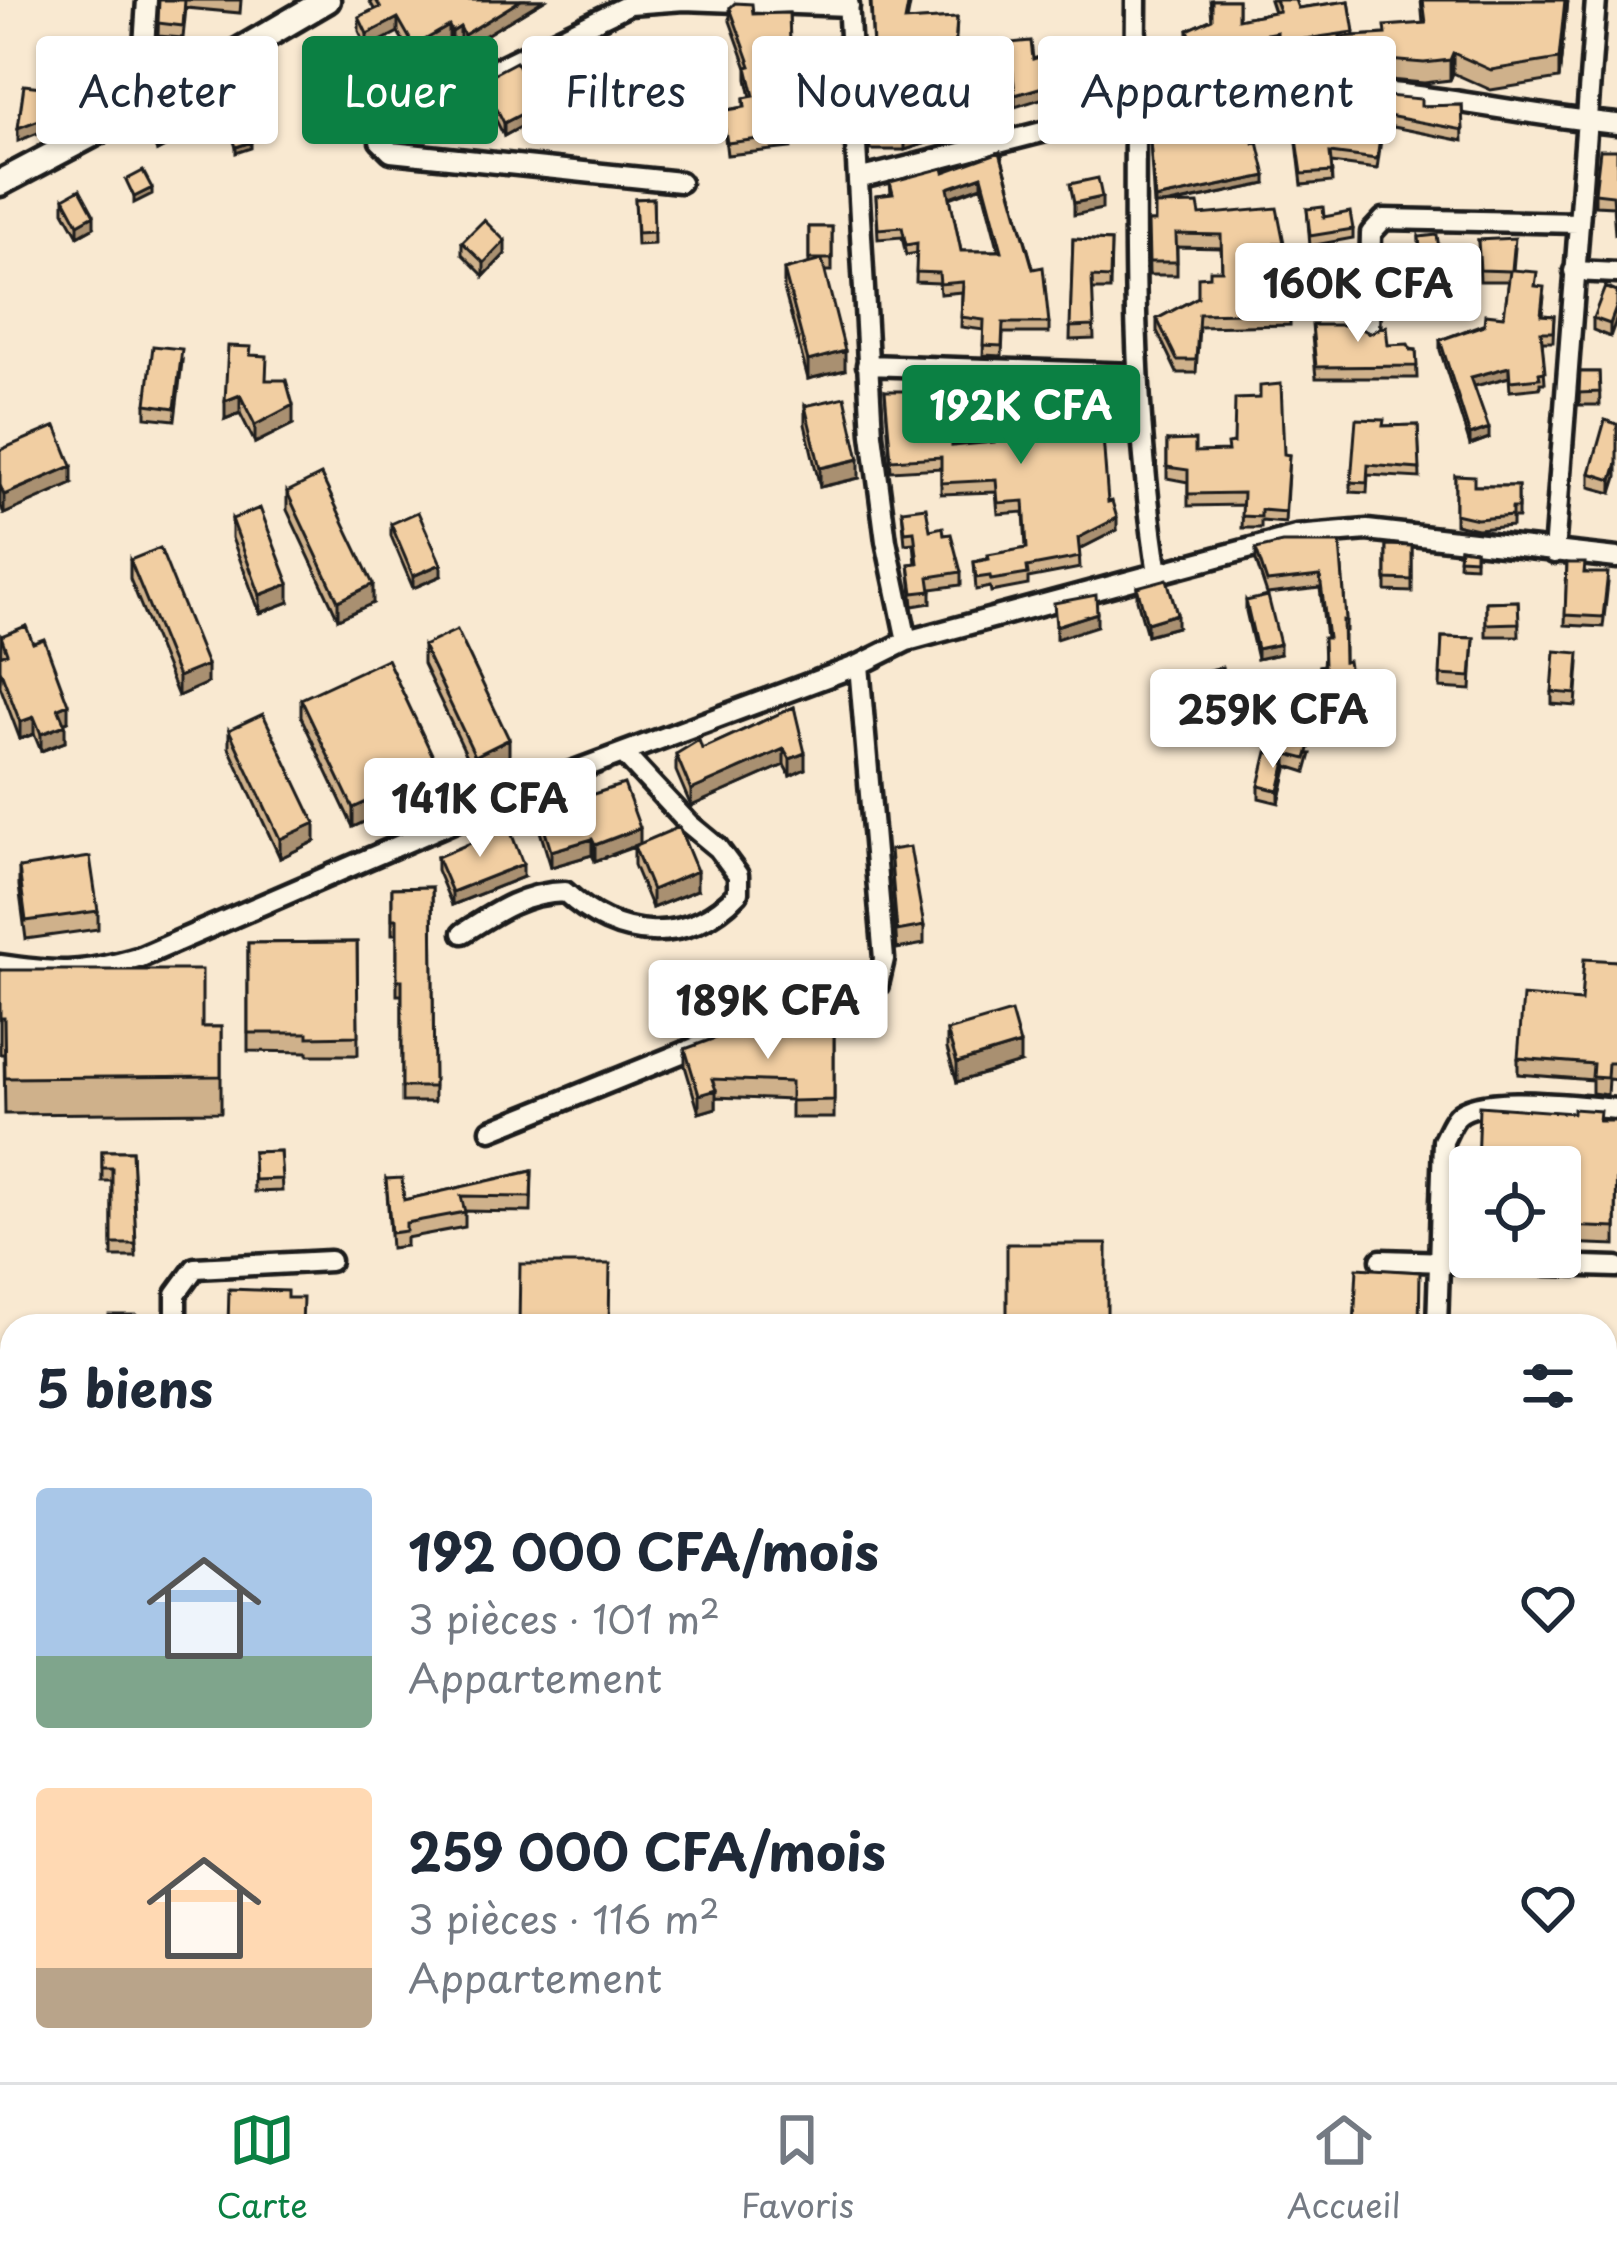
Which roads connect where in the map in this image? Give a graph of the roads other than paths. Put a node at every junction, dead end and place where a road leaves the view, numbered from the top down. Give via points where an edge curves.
1 (147, 0) edge
2 (327, 0) edge
3 (1136, 0) edge
4 (1596, 0) edge
5 (849, 3) edge
6 (292, 10) edge
7 (145, 36) edge
8 (252, 36) edge
9 (1136, 36) edge
10 (1396, 96) edge
11 (1586, 122) junction
12 (1617, 124) edge
13 (1038, 133) edge
14 (75, 144) edge
15 (1135, 144) edge
16 (861, 178) junction
17 (680, 182) dead end
18 (0, 184) edge
19 (1578, 223) junction
20 (1574, 271) junction
21 (1617, 273) edge
22 (1370, 331) edge
23 (867, 365) junction
24 (1135, 374) junction
25 (1554, 554) junction
26 (1617, 557) edge
27 (1158, 573) junction
28 (907, 641) junction
29 (859, 664) junction
30 (623, 753) junction
31 (463, 933) dead end
32 (0, 965) edge
33 (1617, 1109) edge
34 (491, 1130) dead end
35 (1381, 1260) dead end
36 (330, 1261) dead end
37 (1439, 1263) junction
38 (1617, 1267) edge
39 (176, 1314) edge
40 (1437, 1314) edge

1 - 7 street
2 - 6 street
3 - 9 street
4 - 11 street
5 - 16 street
5 - 17 street via 630,4 391,120 380,141 391,152
6 - 8 street
10 - 11 street
11 - 12 street
11 - 19 street
13 - 16 street
14 - 18 street
15 - 24 street
16 - 23 street
19 - 20 street
19 - 22 street via 1384,219 1370,233
20 - 21 street
20 - 25 street
23 - 24 street
23 - 28 street via 886,542
24 - 27 street
25 - 26 street
25 - 27 street via 1367,530 1296,536
27 - 28 street
28 - 29 street
29 - 30 street
29 - 34 street via 884,959 878,985
30 - 31 street via 718,848 738,875 739,892 722,910 675,930 626,930 565,892 539,893
30 - 32 street via 141,957 56,974
33 - 37 street via 1496,1103 1457,1115 1443,1141
35 - 37 street
36 - 39 street via 196,1268 176,1294
37 - 38 street
37 - 40 street

